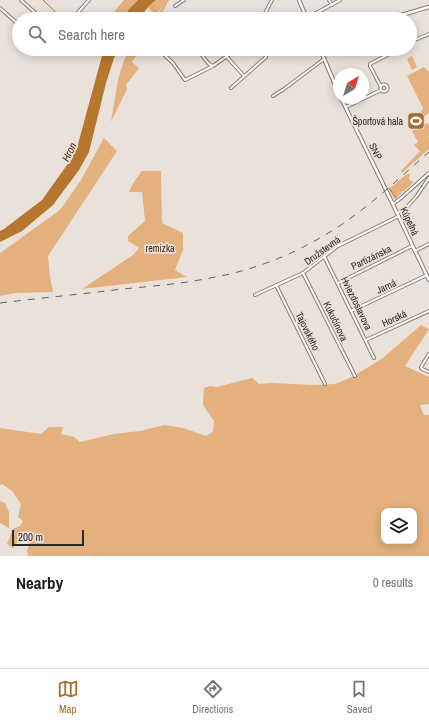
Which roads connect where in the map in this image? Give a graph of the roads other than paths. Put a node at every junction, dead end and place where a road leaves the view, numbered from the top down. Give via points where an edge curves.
1 (21, 0) edge
2 (89, 0) edge
3 (184, 0) edge
4 (272, 0) edge
5 (299, 0) edge
6 (329, 0) edge
7 (340, 0) edge
8 (332, 5) junction
9 (175, 6) dead end
10 (429, 7) edge
11 (0, 8) edge
12 (34, 12) edge
13 (78, 12) edge
14 (266, 12) edge
15 (304, 12) edge
16 (320, 12) edge
17 (412, 12) edge
18 (12, 19) edge
19 (429, 34) edge
20 (417, 39) edge
21 (166, 56) edge
22 (202, 56) edge
23 (226, 56) joint
24 (266, 56) edge
25 (323, 56) edge
26 (386, 56) edge
27 (324, 59) junction
28 (213, 66) junction
29 (244, 76) junction
30 (333, 80) edge
31 (231, 88) dead end
32 (381, 88) junction
33 (273, 96) dead end
34 (344, 104) edge
35 (346, 108) junction
36 (429, 173) edge
37 (429, 178) edge
38 (386, 190) joint
39 (393, 204) junction
40 (398, 215) junction
41 (429, 244) edge
42 (412, 246) junction
43 (415, 251) junction
44 (324, 256) junction
45 (303, 273) junction
46 (427, 276) junction
47 (429, 280) edge
48 (338, 283) junction
49 (276, 285) junction
50 (254, 295) dead end
51 (429, 310) edge
52 (351, 311) junction
53 (366, 340) junction
54 (429, 354) edge
55 (374, 358) dead end
56 (429, 372) edge
57 (355, 376) dead end
58 (325, 384) dead end

1 - 12 street
2 - 13 street
3 - 9 street
4 - 14 street
5 - 15 street
6 - 8 street
7 - 8 street
8 - 16 street
10 - 17 street
11 - 18 street
19 - 20 street
21 - 28 street via 185,80
22 - 28 street
23 - 28 street
23 - 29 street
24 - 29 street
25 - 27 street
26 - 32 street via 370,64
27 - 30 street
27 - 33 street
29 - 31 street
32 - 32 street via 383,91 388,90 386,85
32 - 35 street
34 - 35 street, SNP
35 - 38 street, SNP
36 - 39 street
37 - 40 street, Družstevná via 416,197
38 - 39 street, Kúpeľná
39 - 40 street, Kúpeľná
40 - 42 street, Kúpeľná
40 - 44 street, Družstevná via 343,243
41 - 43 street
42 - 43 street, Kúpeľná
42 - 48 street, Partizánska
43 - 46 street, Kúpeľná
44 - 45 street, Družstevná
44 - 48 street, Hviezdoslavova
45 - 49 street, Družstevná
45 - 57 street, Kukučínova
46 - 47 street, Kúpeľná
46 - 52 street, Jarná
48 - 52 street, Hviezdoslavova
49 - 50 street, Družstevná
49 - 58 street, Tajovského
51 - 53 street, Horská
52 - 53 street, Hviezdoslavova
53 - 55 street, Hviezdoslavova
54 - 56 street via 422,367

